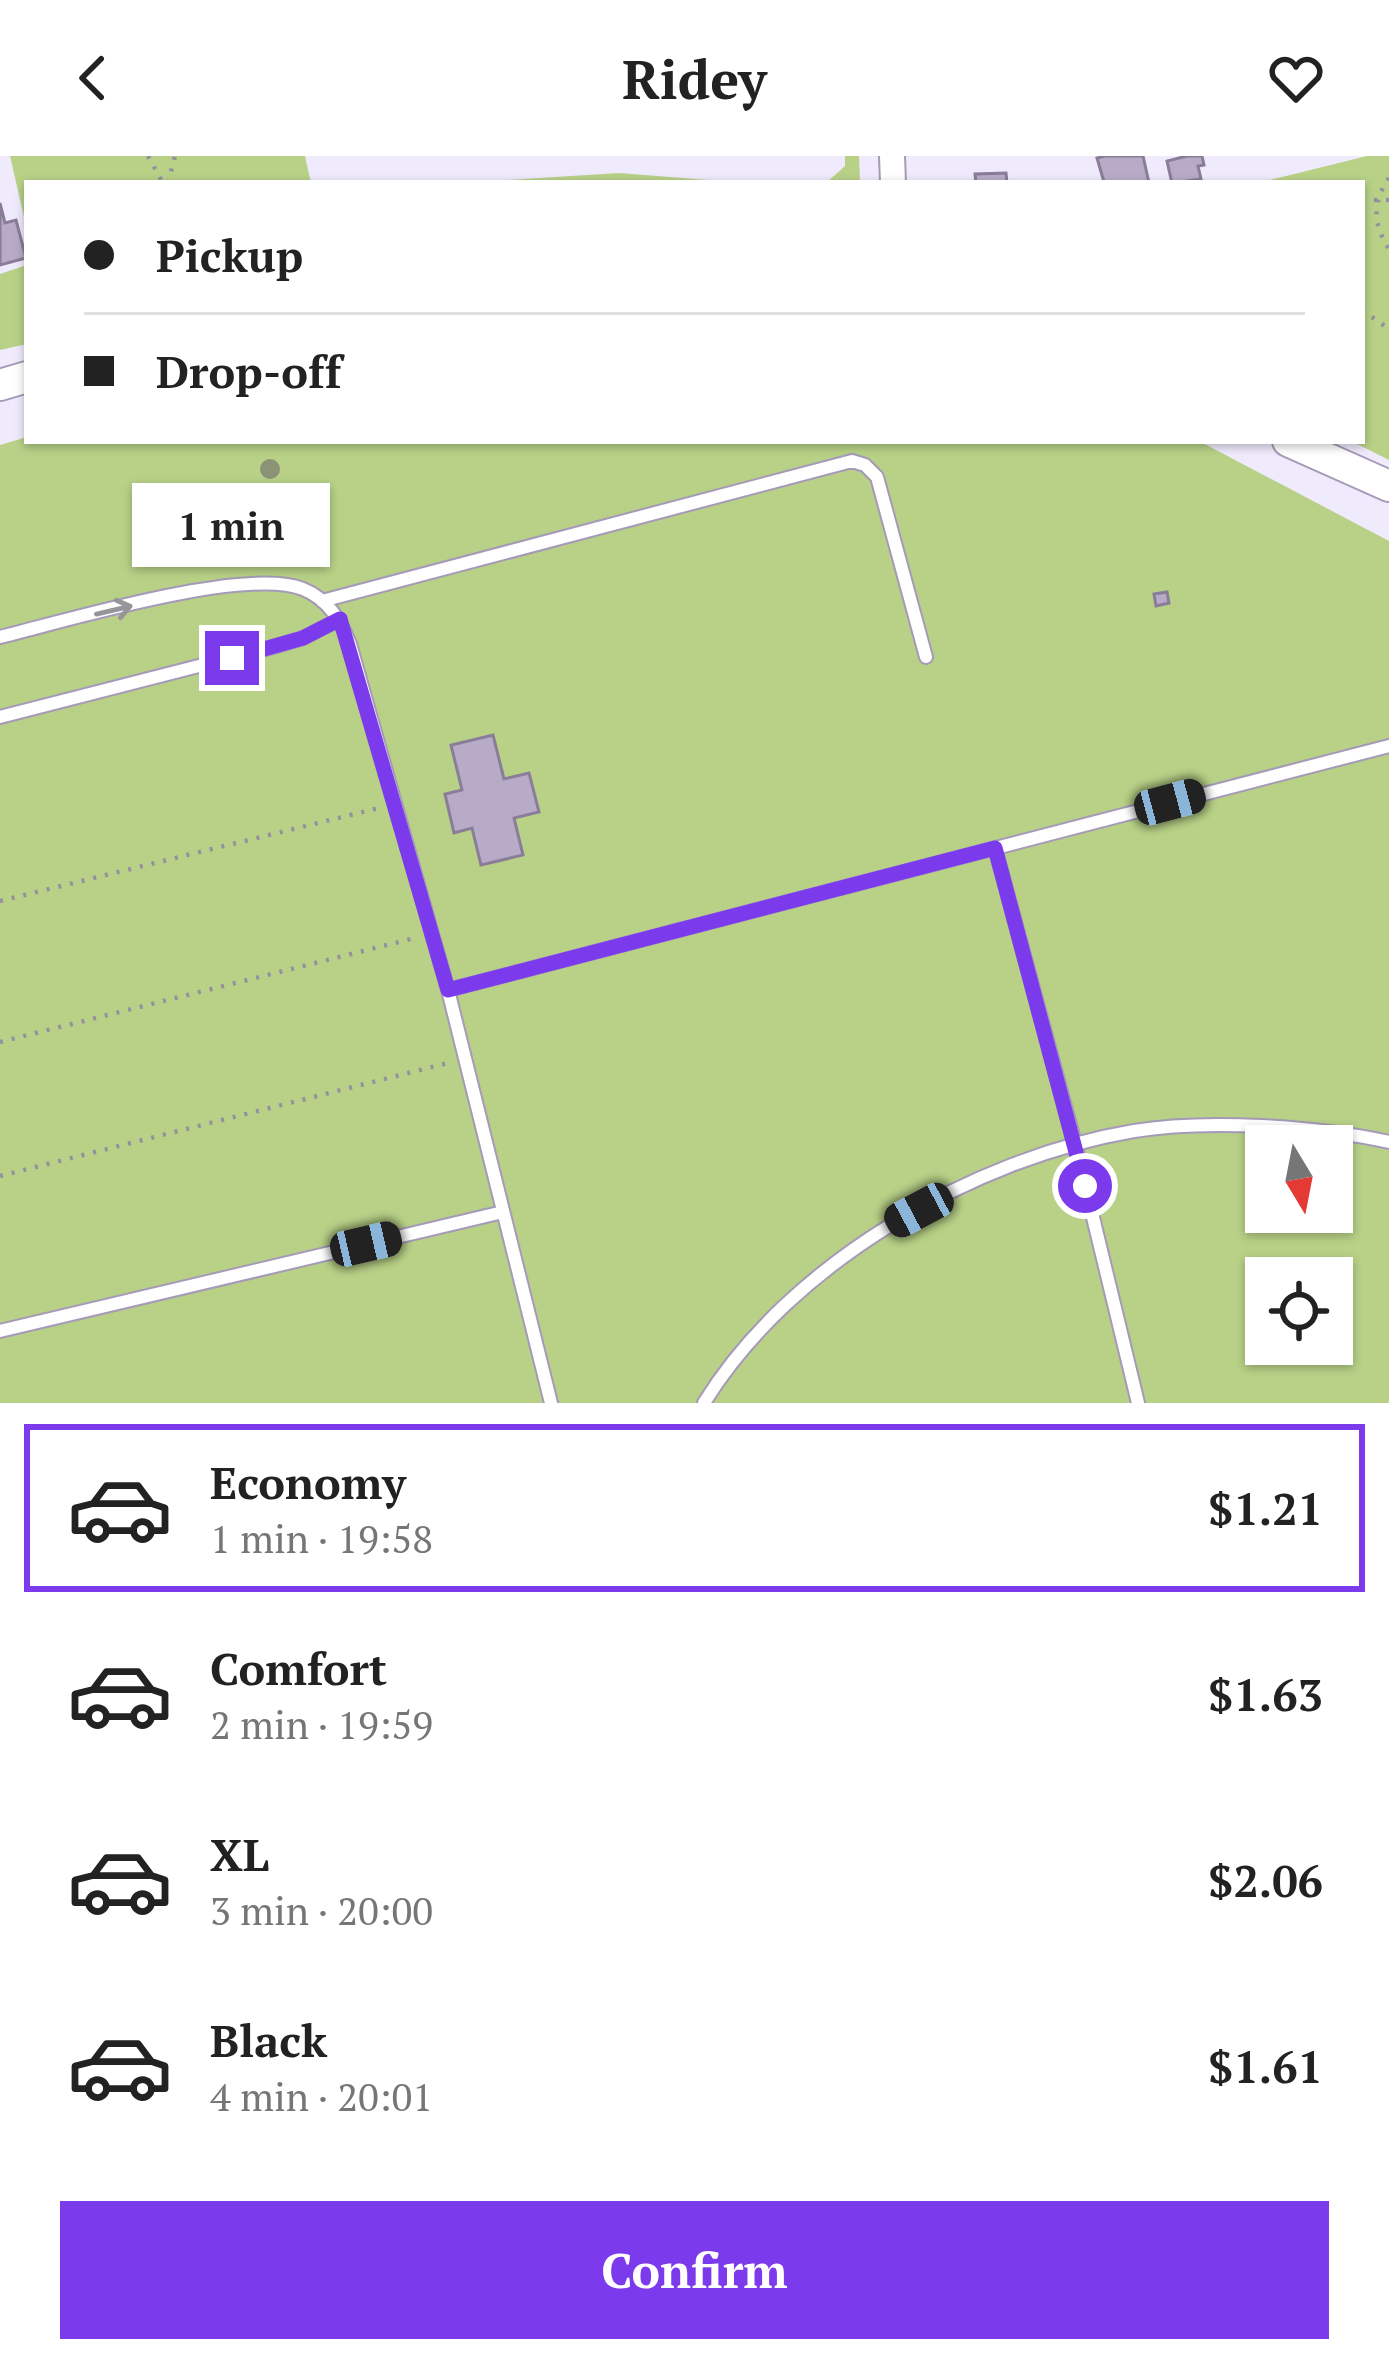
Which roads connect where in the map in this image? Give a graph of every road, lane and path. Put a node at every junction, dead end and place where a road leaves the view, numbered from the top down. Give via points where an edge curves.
1 (1389, 178) edge
2 (1378, 199) junction
3 (1389, 200) edge
4 (1365, 201) edge
5 (1389, 249) edge
6 (1295, 444) edge
7 (1389, 486) edge
8 (322, 601) junction
9 (340, 619) junction
10 (0, 637) edge
11 (926, 657) dead end
12 (0, 717) edge
13 (1389, 746) edge
14 (397, 803) junction
15 (995, 848) junction
16 (0, 901) edge
17 (432, 934) junction
18 (448, 990) junction
19 (0, 1042) edge
20 (465, 1059) junction
21 (1389, 1142) edge
22 (1075, 1143) junction
23 (0, 1176) edge
24 (503, 1212) junction
25 (0, 1331) edge
26 (551, 1403) edge
27 (704, 1403) edge
28 (1138, 1403) edge

1 - 2 path
2 - 3 path
2 - 4 path
2 - 5 path via 1376,222
6 - 7 street
8 - 9 lane
10 -> 8 lane via 262,581
8 - 11 lane via 852,461 877,477
9 - 12 lane via 273,647
9 - 14 lane
13 - 15 lane
14 - 16 path
14 - 17 lane
15 - 18 lane
15 - 22 lane
17 - 18 lane
17 - 19 path
18 - 20 lane
20 - 23 path
20 - 24 lane
21 - 22 lane via 1200,1126
22 - 27 lane via 1006,1166 885,1228 770,1318
22 - 28 lane
24 - 25 lane
24 - 26 lane

